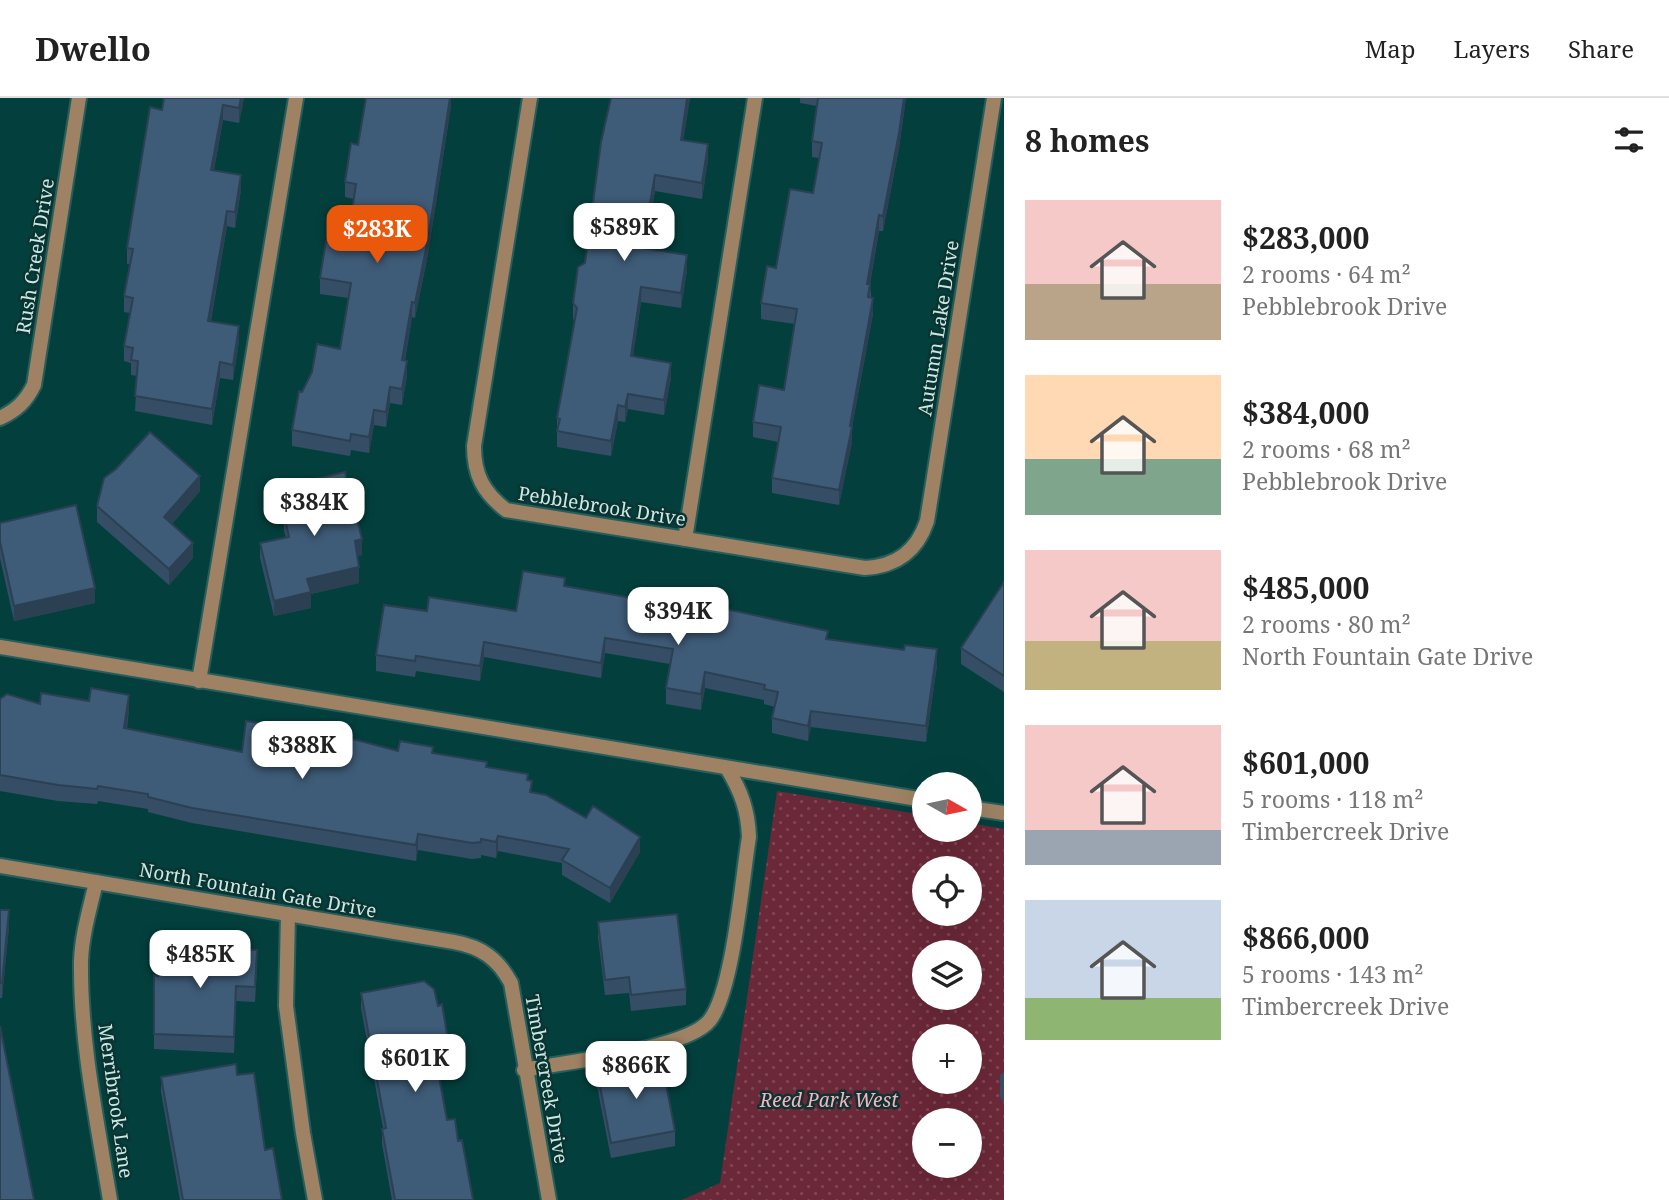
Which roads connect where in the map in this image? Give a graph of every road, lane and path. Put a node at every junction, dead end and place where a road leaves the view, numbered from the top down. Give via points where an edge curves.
1 (79, 98) edge
2 (296, 98) edge
3 (530, 98) edge
4 (755, 98) edge
5 (994, 98) edge
6 (6, 415) edge
7 (685, 539) junction
8 (905, 556) joint
9 (0, 647) edge
10 (199, 681) junction
11 (727, 768) junction
12 (912, 798) edge
13 (982, 810) edge
14 (1004, 813) edge
15 (0, 866) edge
16 (96, 882) junction
17 (288, 914) junction
18 (502, 967) joint
19 (524, 1070) junction
20 (110, 1200) edge
21 (315, 1200) edge
22 (549, 1200) edge

1 - 6 street, Rush Creek Drive via 34,385 26,400
2 - 10 street
3 - 7 street, Pebblebrook Drive via 474,465 486,491 506,510
4 - 7 street
5 - 8 street, Autumn Lake Drive via 927,521 923,534
7 - 8 street, Pebblebrook Drive via 865,568 893,564
9 - 10 street
10 - 11 street
11 - 12 street
11 - 19 street via 740,789 749,837 723,998 708,1023 670,1043
13 - 14 street
15 - 16 street, North Fountain Gate Drive
16 - 17 street, North Fountain Gate Drive
16 - 20 street, Merribrook Lane via 81,960 87,1065
17 - 18 street, North Fountain Gate Drive via 473,945
17 - 21 street via 286,1006
18 - 19 street, Timbercreek Drive via 511,984
19 - 22 street, Timbercreek Drive

